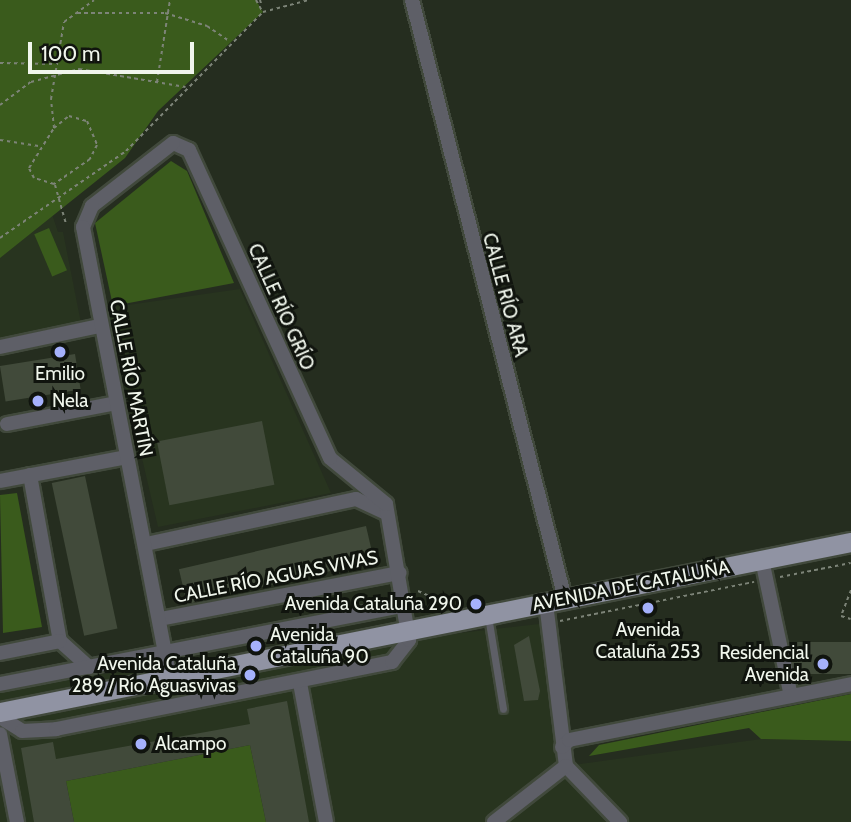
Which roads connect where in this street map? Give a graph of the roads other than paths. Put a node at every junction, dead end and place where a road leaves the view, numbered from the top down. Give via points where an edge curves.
1 (412, 0) edge
2 (189, 150) joint
3 (100, 326) junction
4 (0, 347) edge
5 (116, 403) junction
6 (7, 424) dead end
7 (127, 457) junction
8 (30, 475) junction
9 (351, 477) junction
10 (0, 481) edge
11 (349, 502) junction
12 (389, 517) junction
13 (851, 542) edge
14 (146, 544) junction
15 (762, 560) junction
16 (400, 573) junction
17 (556, 601) junction
18 (407, 605) junction
19 (488, 615) junction
20 (160, 619) junction
21 (412, 630) junction
22 (60, 641) junction
23 (165, 651) junction
24 (0, 653) edge
25 (89, 667) junction
26 (170, 678) junction
27 (300, 683) junction
28 (0, 684) edge
29 (851, 684) edge
30 (791, 695) junction
31 (503, 709) dead end
32 (0, 714) edge
33 (0, 734) edge
34 (564, 742) junction
35 (566, 766) junction
36 (17, 822) edge
37 (326, 822) edge
38 (494, 822) edge
39 (620, 822) edge

1 - 17 street, CALLE RÍO ARA
2 - 3 street, CALLE RÍO MARTÍN via 173,143 156,151 88,211 84,234
2 - 9 street, CALLE RÍO GRÍO via 326,450
3 - 4 street
3 - 5 street, CALLE RÍO MARTÍN
5 - 6 street
5 - 7 street, CALLE RÍO MARTÍN
7 - 8 street
7 - 14 street, CALLE RÍO MARTÍN
8 - 10 street
8 - 22 street
9 - 11 street
9 - 12 street, CALLE RÍO GRÍO via 384,500
11 - 12 street via 374,502
11 - 14 street
12 - 16 street, CALLE RÍO GRÍO
13 - 15 main road, AVENIDA DE CATALUÑA
14 - 20 street, CALLE RÍO MARTÍN
15 - 17 main road, AVENIDA DE CATALUÑA
15 - 30 street
16 - 18 street, CALLE RÍO GRÍO
16 - 20 street, CALLE RÍO AGUAS VIVAS
17 - 19 main road, AVENIDA DE CATALUÑA
17 - 34 street, CALLE RÍO ARA via 548,623
18 - 21 street, CALLE RÍO GRÍO
18 - 23 street
19 - 21 main road, AVENIDA DE CATALUÑA
19 - 31 lane
20 - 23 street, CALLE RÍO MARTÍN
21 - 26 main road, AVENIDA DE CATALUÑA
21 - 27 street, AVENIDA DE CATALUÑA via 405,650 392,662
22 - 24 street
22 - 25 street
23 - 25 street
23 - 26 street, CALLE RÍO MARTÍN
25 - 28 street
26 - 32 main road, AVENIDA DE CATALUÑA
27 - 32 street, AVENIDA DE CATALUÑA via 56,729 22,731
27 - 37 street
29 - 30 street
30 - 34 street
33 - 36 street
34 - 35 street, CALLE RÍO ARA
35 - 38 street
35 - 39 street

